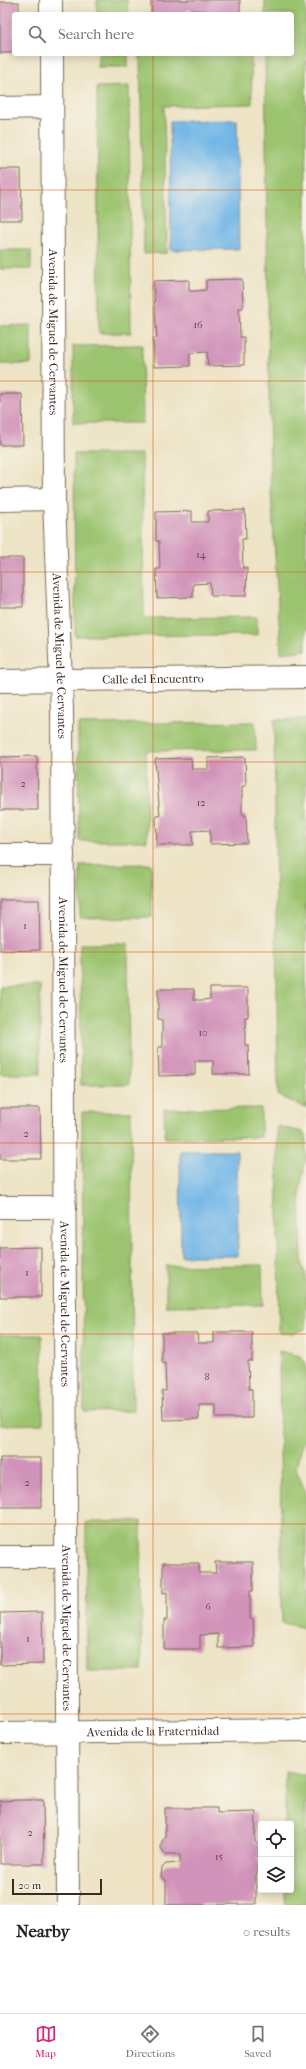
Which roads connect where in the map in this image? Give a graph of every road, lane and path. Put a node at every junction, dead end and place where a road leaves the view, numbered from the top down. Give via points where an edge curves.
1 (51, 0) edge
2 (51, 12) edge
3 (52, 56) edge
4 (52, 107) junction
5 (0, 108) edge
6 (54, 499) junction
7 (0, 500) edge
8 (306, 677) edge
9 (62, 680) junction
10 (0, 681) edge
11 (0, 855) edge
12 (63, 855) junction
13 (0, 1207) edge
14 (65, 1207) junction
15 (0, 1557) edge
16 (66, 1557) junction
17 (306, 1730) edge
18 (68, 1732) junction
19 (0, 1733) edge
20 (68, 1905) edge

1 - 2 street
3 - 4 street, Avenida de Miguel de Cervantes
4 - 5 street
4 - 6 street, Avenida de Miguel de Cervantes
6 - 7 street
6 - 9 street, Avenida de Miguel de Cervantes
8 - 9 street, Calle del Encuentro
9 - 10 street, Calle del Encuentro
9 - 12 street, Avenida de Miguel de Cervantes
11 - 12 street
12 - 14 street, Avenida de Miguel de Cervantes
13 - 14 street
14 - 16 street, Avenida de Miguel de Cervantes
15 - 16 street
16 - 18 street, Avenida de Miguel de Cervantes
17 - 18 street, Avenida de la Fraternidad
18 - 19 street, Avenida de la Fraternidad
18 - 20 street, Avenida de Miguel de Cervantes

